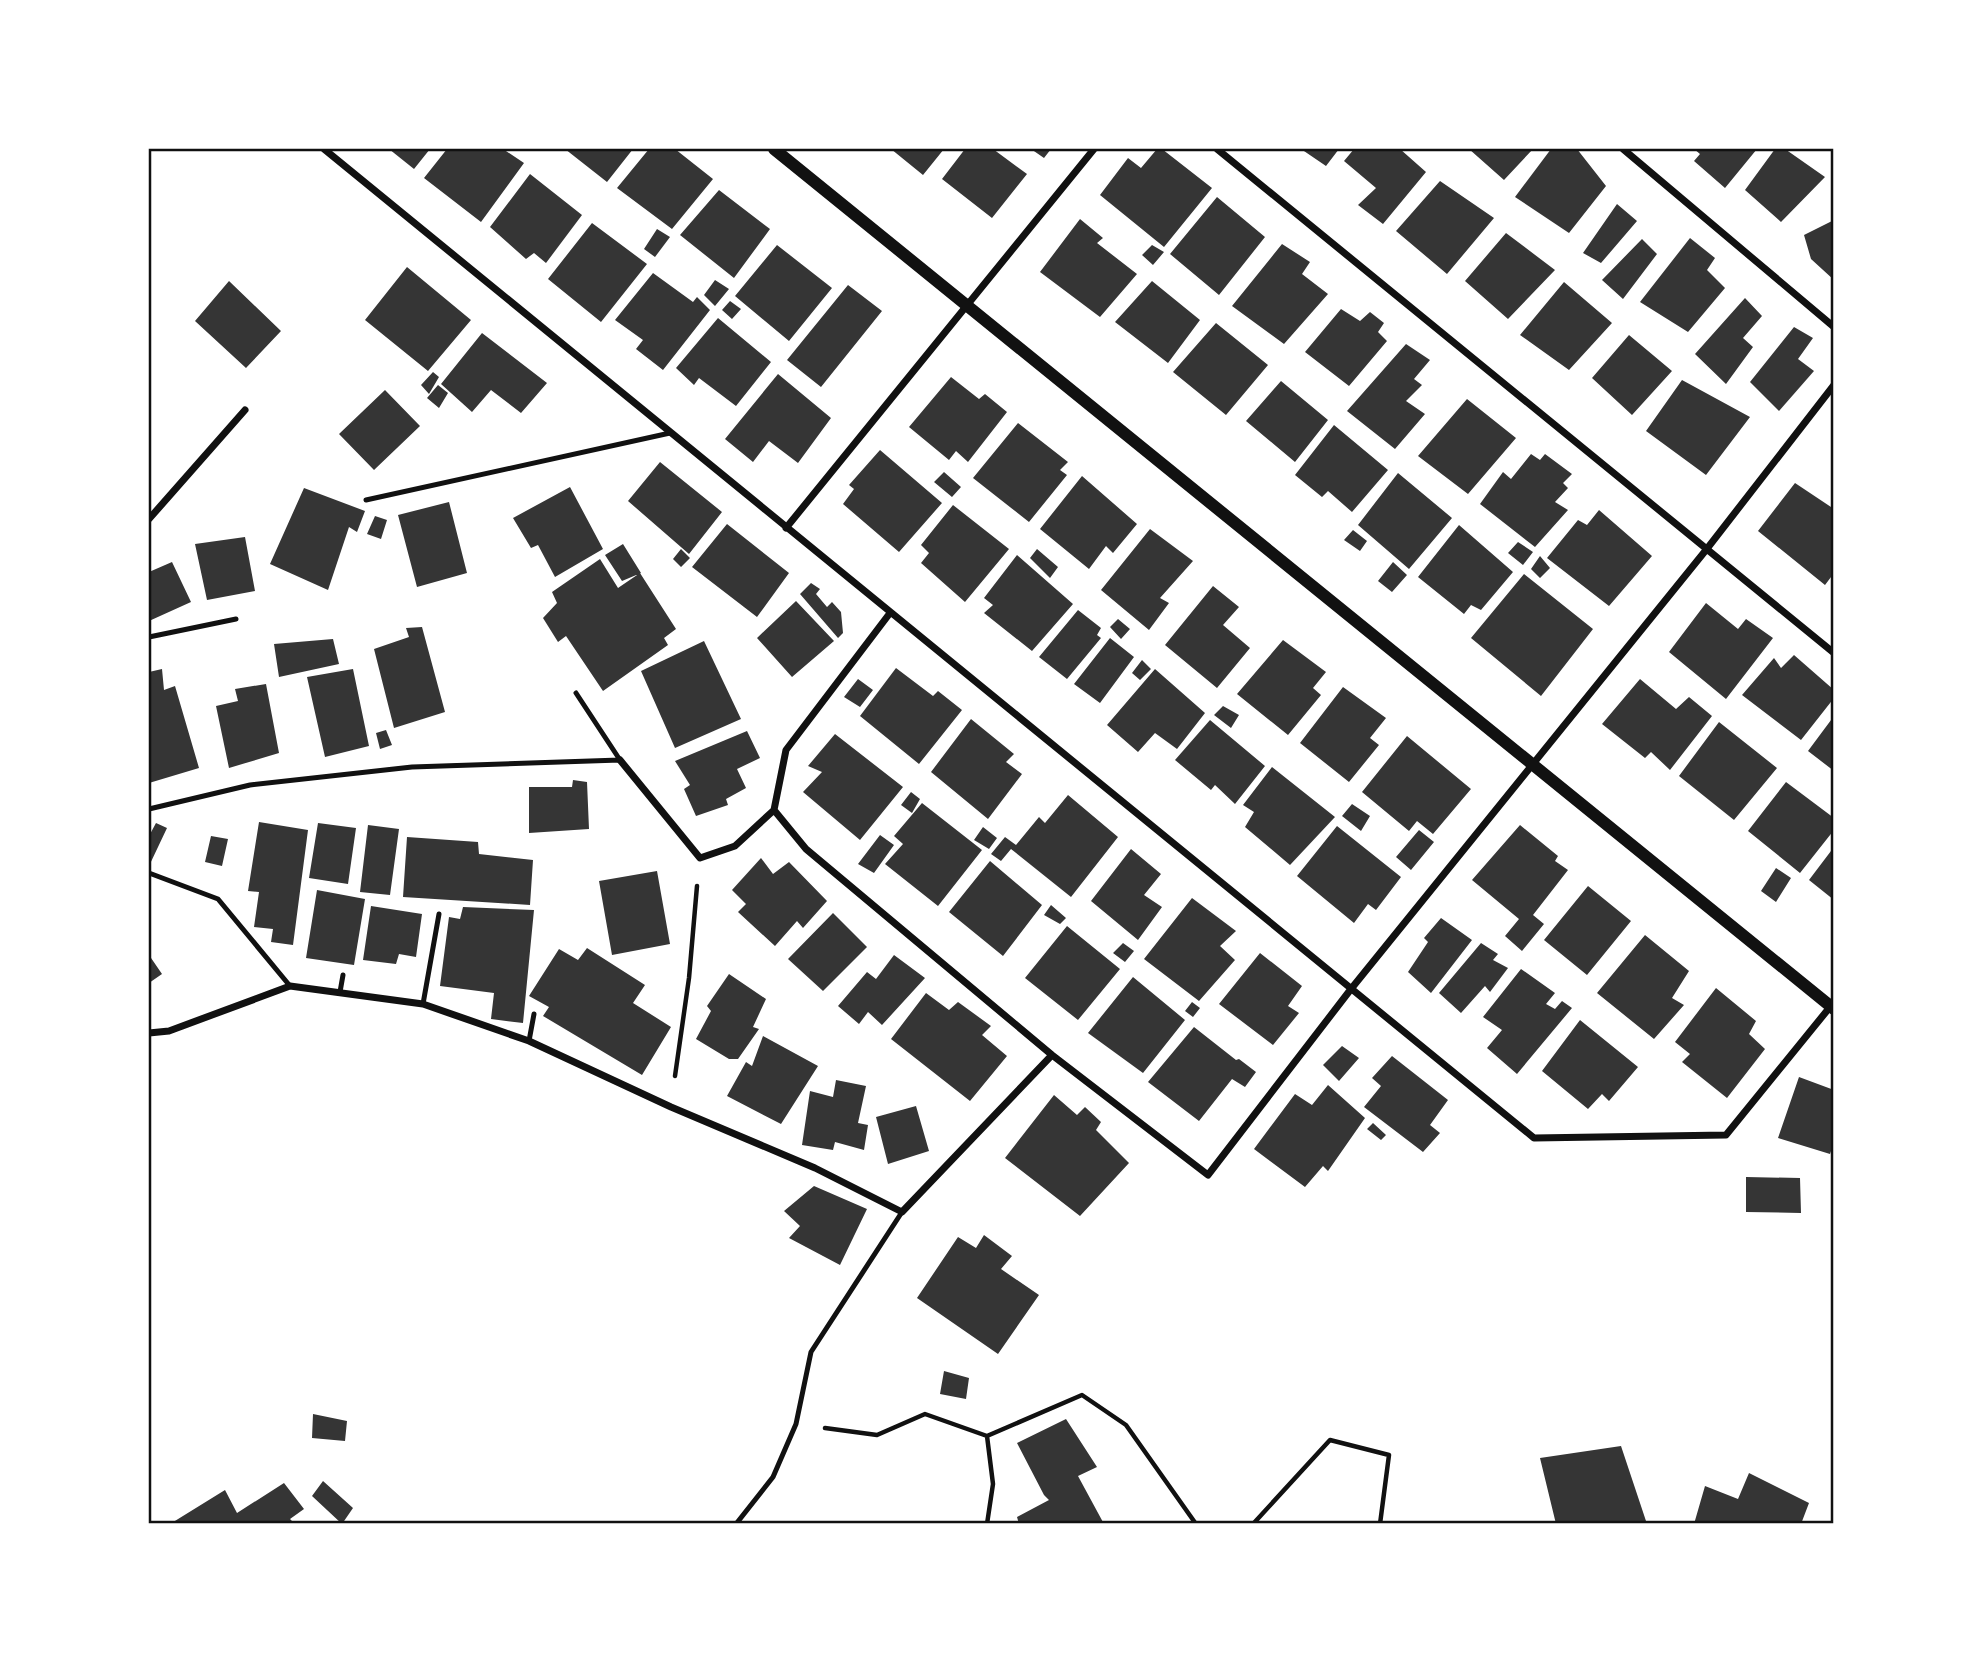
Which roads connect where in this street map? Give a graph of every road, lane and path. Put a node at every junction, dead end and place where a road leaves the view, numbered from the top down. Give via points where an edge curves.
1 (324, 149) edge
2 (774, 149) edge
3 (1094, 149) edge
4 (1217, 149) edge
5 (1623, 149) edge
6 (966, 305) junction
7 (1834, 327) edge
8 (1834, 384) edge
9 (245, 410) dead end
10 (670, 433) junction
11 (366, 500) dead end
12 (149, 519) edge
13 (786, 528) junction
14 (1706, 550) junction
15 (890, 613) junction
16 (236, 619) dead end
17 (149, 637) edge
18 (1834, 653) edge
19 (576, 693) dead end
20 (620, 760) junction
21 (1532, 764) junction
22 (149, 809) edge
23 (774, 810) junction
24 (700, 858) junction
25 (149, 873) edge
26 (439, 914) dead end
27 (343, 975) dead end
28 (290, 986) junction
29 (1351, 989) junction
30 (340, 992) junction
31 (423, 1004) junction
32 (1832, 1008) edge
33 (534, 1014) dead end
34 (149, 1033) edge
35 (528, 1041) junction
36 (1052, 1055) junction
37 (671, 1107) junction
38 (902, 1212) junction
39 (796, 1424) junction
40 (987, 1436) junction
41 (737, 1524) edge
42 (986, 1524) edge
43 (1196, 1524) edge
44 (1253, 1524) edge
45 (1380, 1524) edge

1 - 10 street
2 - 6 street
3 - 6 street
4 - 14 street
5 - 7 street
6 - 13 street
6 - 21 street
8 - 14 street
9 - 12 street
10 - 11 lane
10 - 13 street
13 - 15 street
14 - 18 street
14 - 21 street
15 - 23 street via 786,750
15 - 29 street
16 - 17 lane
19 - 20 lane
20 - 22 lane via 412,767 250,785
20 - 24 street
21 - 29 street
21 - 32 street
23 - 24 street via 735,846
23 - 36 street via 806,849
24 - 37 path
25 - 28 lane via 218,899
26 - 31 lane
27 - 30 lane
28 - 30 street
28 - 34 street via 169,1031
29 - 32 street via 1534,1138 1726,1135
29 - 36 street via 1208,1175
30 - 31 street
31 - 35 street
33 - 35 lane
35 - 37 street
36 - 38 street
37 - 38 street via 815,1168
38 - 39 lane via 811,1352
39 - 40 path via 877,1435 925,1414
39 - 41 lane via 772,1477
40 - 42 path via 993,1484
40 - 43 path via 1082,1395 1126,1425
44 - 45 path via 1330,1440 1389,1455

